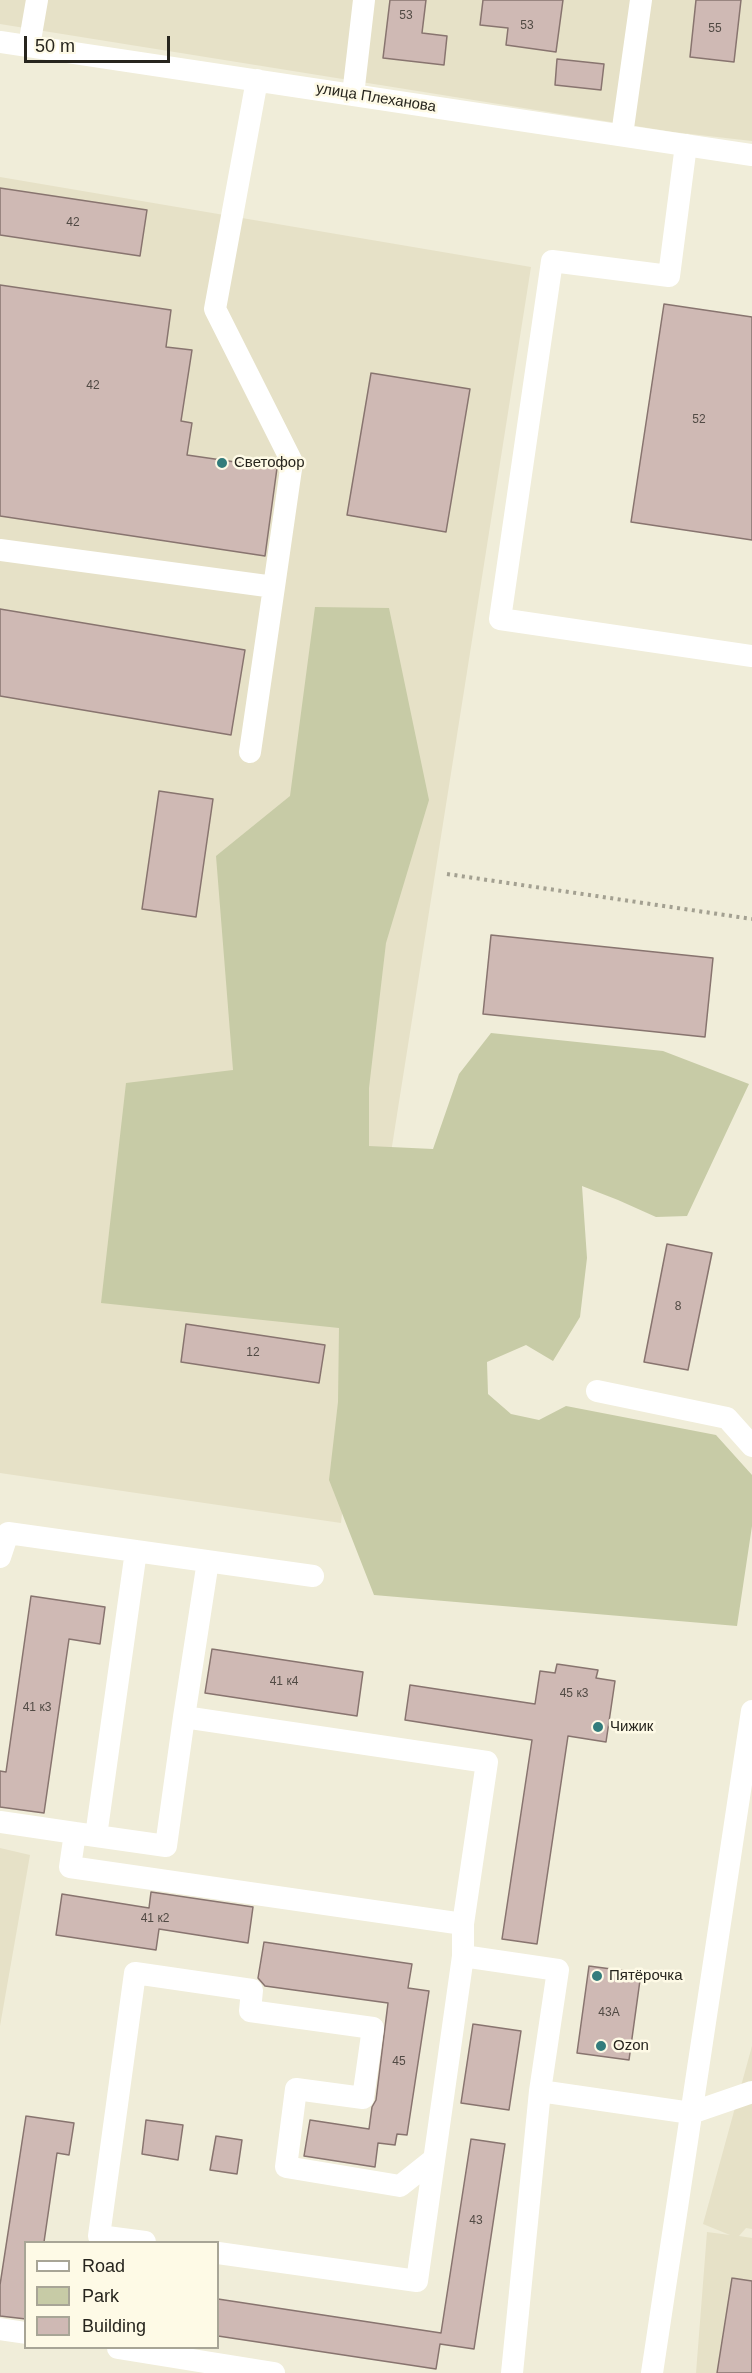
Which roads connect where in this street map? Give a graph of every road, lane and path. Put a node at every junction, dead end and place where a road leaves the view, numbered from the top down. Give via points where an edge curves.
1 (37, 0) edge
2 (364, 0) edge
3 (641, 0) edge
4 (0, 42) edge
5 (29, 46) junction
6 (257, 80) junction
7 (353, 95) junction
8 (622, 135) junction
9 (686, 145) junction
10 (752, 155) edge
11 (0, 550) edge
12 (274, 587) junction
13 (752, 656) edge
14 (250, 753) dead end
15 (447, 873) dead end
16 (752, 919) edge
17 (597, 1391) dead end
18 (752, 1446) edge
19 (136, 1551) junction
20 (0, 1557) edge
21 (208, 1561) junction
22 (313, 1576) dead end
23 (752, 1711) edge
24 (184, 1717) junction
25 (0, 1822) edge
26 (86, 1835) junction
27 (464, 1924) junction
28 (463, 1956) junction
29 (540, 2091) junction
30 (752, 2092) edge
31 (691, 2113) junction
32 (434, 2159) junction
33 (137, 2241) edge
34 (219, 2253) edge
35 (0, 2329) edge
36 (24, 2333) edge
37 (124, 2349) edge
38 (274, 2373) edge
39 (512, 2373) edge
40 (652, 2373) edge

1 - 5 street
2 - 7 street
3 - 8 street
4 - 5 street, улица Плеханова
5 - 6 street, улица Плеханова
6 - 7 street, улица Плеханова
6 - 12 street via 215,309 292,462
7 - 8 street, улица Плеханова
8 - 9 street, улица Плеханова
9 - 10 street, улица Плеханова
9 - 13 street via 669,276 552,261 500,619
11 - 12 street
12 - 14 street
15 - 16 path
17 - 18 street via 727,1418
19 - 20 street via 8,1533
19 - 21 street
19 - 26 street
21 - 22 street
21 - 24 street
23 - 31 street
24 - 26 street via 165,1846
24 - 27 street via 487,1762
25 - 26 street
26 - 27 street via 70,1867
27 - 28 street
28 - 29 street via 558,1970
28 - 32 street
29 - 31 street
29 - 39 street
30 - 31 street
31 - 40 street
32 - 33 street via 400,2186 286,2168 296,2089 363,2098 373,2028 250,2011 252,1990 135,1973 99,2236
32 - 34 street via 417,2281
35 - 36 street
37 - 38 street

